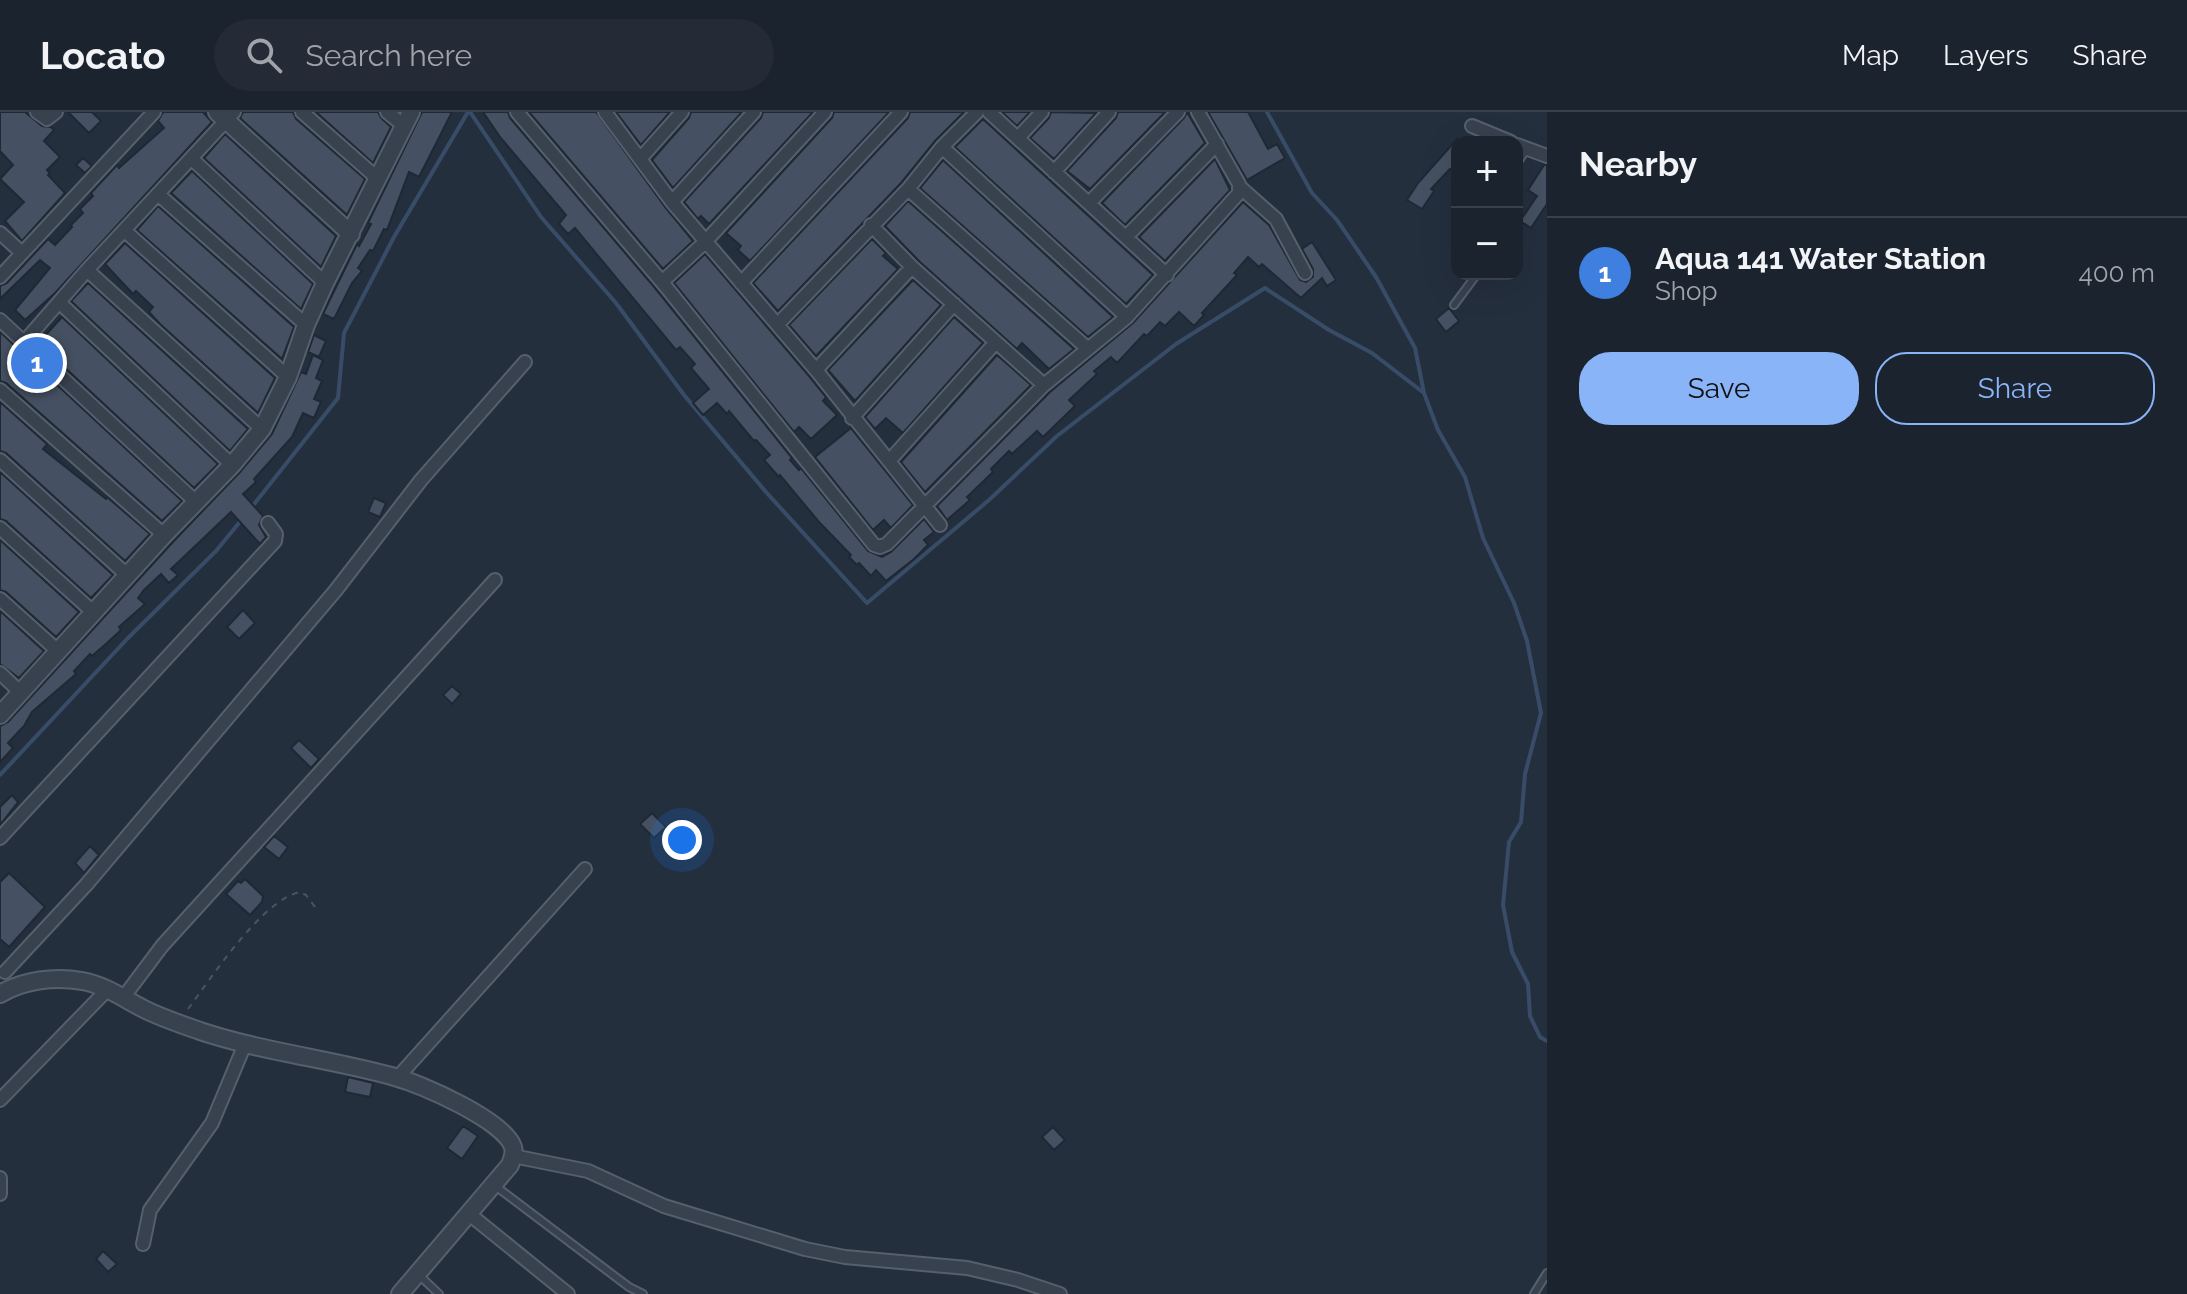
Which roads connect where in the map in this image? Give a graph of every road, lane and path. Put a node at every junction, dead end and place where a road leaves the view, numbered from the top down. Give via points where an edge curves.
1 (37, 112) edge
2 (56, 112) edge
3 (154, 112) edge
4 (302, 112) edge
5 (387, 112) edge
6 (517, 112) edge
7 (682, 112) edge
8 (754, 112) edge
9 (825, 112) edge
10 (901, 112) edge
11 (977, 112) edge
12 (989, 112) edge
13 (1042, 112) edge
14 (1109, 112) edge
15 (1178, 112) edge
16 (1198, 112) edge
17 (608, 113) edge
18 (226, 115) edge
19 (407, 119) edge
20 (1472, 126) dead end
21 (1496, 136) edge
22 (1018, 138) junction
23 (1217, 144) junction
24 (942, 147) junction
25 (1523, 147) edge
26 (1547, 156) edge
27 (192, 159) junction
28 (640, 159) junction
29 (1054, 172) junction
30 (377, 178) junction
31 (1241, 188) junction
32 (908, 189) junction
33 (159, 195) junction
34 (672, 202) junction
35 (1089, 203) junction
36 (871, 225) junction
37 (125, 231) junction
38 (0, 233) edge
39 (351, 234) junction
40 (1126, 237) junction
41 (705, 242) junction
42 (22, 253) junction
43 (912, 267) junction
44 (87, 270) junction
45 (1305, 273) dead end
46 (1167, 275) junction
47 (0, 277) edge
48 (1473, 280) edge
49 (662, 282) junction
50 (325, 283) junction
51 (741, 283) junction
52 (60, 303) junction
53 (954, 304) junction
54 (1454, 305) dead end
55 (1127, 317) junction
56 (0, 320) edge
57 (778, 324) junction
58 (306, 325) junction
59 (25, 341) junction
60 (996, 342) junction
61 (1087, 348) junction
62 (525, 362) dead end
63 (816, 370) junction
64 (288, 377) junction
65 (1044, 385) junction
66 (0, 390) edge
67 (852, 418) junction
68 (262, 429) junction
69 (0, 460) edge
70 (890, 460) junction
71 (232, 465) junction
72 (195, 501) junction
73 (924, 505) junction
74 (268, 523) dead end
75 (940, 525) dead end
76 (0, 528) edge
77 (164, 535) junction
78 (128, 576) junction
79 (495, 580) dead end
80 (0, 599) edge
81 (93, 612) junction
82 (59, 652) junction
83 (0, 673) edge
84 (20, 692) junction
85 (0, 715) edge
86 (0, 838) edge
87 (585, 869) dead end
88 (318, 911) dead end
89 (3, 970) edge
90 (8, 990) edge
91 (115, 994) junction
92 (177, 1022) junction
93 (245, 1044) junction
94 (398, 1077) junction
95 (0, 1100) edge
96 (513, 1156) junction
97 (0, 1178) edge
98 (493, 1184) junction
99 (0, 1194) edge
100 (468, 1213) junction
101 (143, 1244) dead end
102 (416, 1272) junction
103 (1547, 1273) edge
104 (400, 1294) edge
105 (439, 1294) edge
106 (568, 1294) edge
107 (643, 1294) edge
108 (1060, 1294) edge
109 (1534, 1294) edge

1 - 2 street via 49,119
3 - 42 street
4 - 30 street
5 - 19 street
6 - 49 street
7 - 28 street
8 - 34 street
9 - 41 street
10 - 51 street
11 - 24 street
12 - 22 street
13 - 22 street
14 - 29 street
15 - 35 street
16 - 23 street
17 - 28 street
18 - 27 street
18 - 39 street
19 - 30 street
20 - 21 street
22 - 29 street
23 - 31 street
23 - 40 street
24 - 32 street
24 - 55 street
25 - 26 street
27 - 33 street
27 - 50 street
28 - 34 street
29 - 35 street
30 - 39 street
31 - 45 street via 1276,219
31 - 46 street
32 - 36 street
32 - 61 street
33 - 37 street
33 - 58 street
34 - 41 street
35 - 40 street
36 - 43 street
36 - 57 street
37 - 44 street
37 - 64 street
38 - 42 street
39 - 50 street
40 - 46 street
41 - 49 street
41 - 51 street
42 - 47 street
43 - 53 street
43 - 63 street
44 - 52 street
44 - 68 street
46 - 55 street
48 - 54 lane
49 - 73 street via 874,545 887,544
50 - 58 street
51 - 57 street
52 - 59 street
52 - 71 street
53 - 60 street
53 - 67 street
55 - 61 street
56 - 59 street
57 - 63 street
58 - 64 street
59 - 72 street
60 - 65 street
60 - 70 street
61 - 65 street
62 - 89 street via 86,885
63 - 67 street
64 - 68 street
65 - 73 street
66 - 77 street
67 - 70 street
68 - 71 street
69 - 78 street
70 - 73 street
71 - 72 street
72 - 77 street
73 - 75 street
74 - 86 street via 275,541
76 - 81 street
77 - 78 street
78 - 81 street
79 - 91 street
80 - 82 street
81 - 82 street
82 - 84 street
83 - 84 street
84 - 85 street
87 - 94 street
88 - 92 path via 300,892 272,905
89 - 90 street
90 - 91 street via 23,983 82,980
91 - 92 street
91 - 95 street
92 - 93 street
93 - 94 street
93 - 101 street via 212,1123 150,1210
94 - 96 street via 487,1120 508,1139
96 - 98 street
96 - 108 street via 588,1171 664,1206 805,1249 989,1272
97 - 99 street
98 - 100 street
98 - 107 lane
100 - 102 street
100 - 106 street
102 - 104 street
102 - 105 lane
103 - 109 lane

